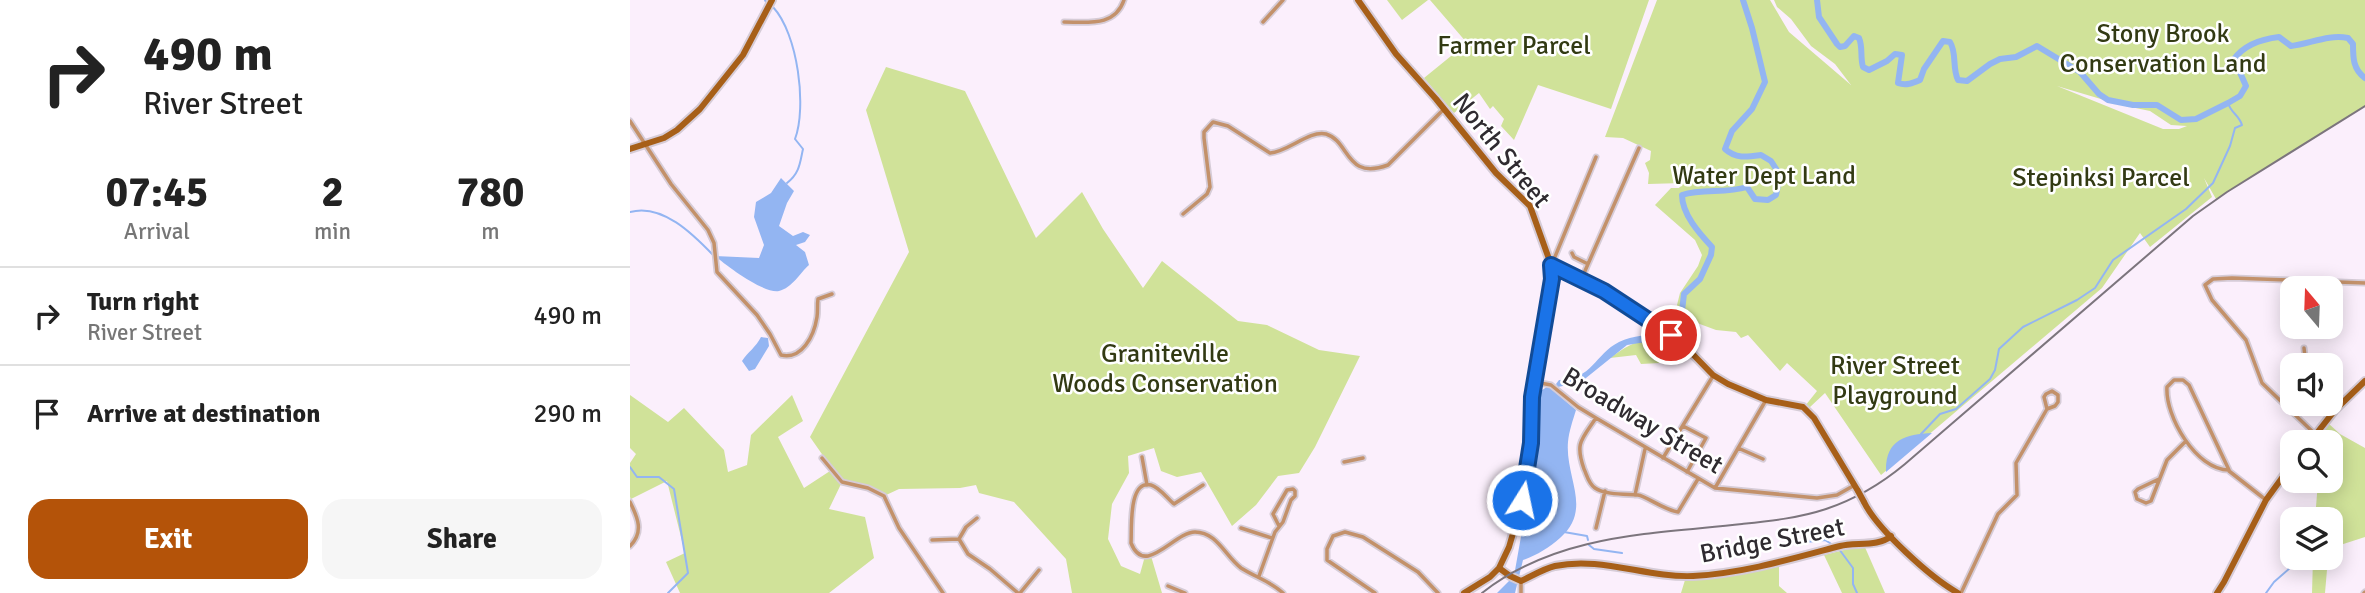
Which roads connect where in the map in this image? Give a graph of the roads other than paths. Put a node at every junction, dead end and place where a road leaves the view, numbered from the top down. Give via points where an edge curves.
1 (772, 0) edge
2 (1124, 0) edge
3 (1283, 0) edge
4 (1357, 0) edge
5 (1064, 22) dead end
6 (1263, 22) dead end
7 (1444, 109) junction
8 (630, 121) edge
9 (647, 145) junction
10 (1639, 148) dead end
11 (630, 149) edge
12 (1596, 157) dead end
13 (1183, 214) dead end
14 (1572, 253) dead end
15 (1588, 264) junction
16 (1551, 265) junction
17 (1581, 280) junction
18 (2365, 283) edge
19 (832, 294) dead end
20 (2304, 348) dead end
21 (2305, 353) edge
22 (1713, 375) junction
23 (2365, 381) edge
24 (1535, 382) junction
25 (1766, 400) junction
26 (2343, 401) edge
27 (2047, 410) junction
28 (2330, 416) edge
29 (1596, 418) junction
30 (1683, 425) junction
31 (2311, 430) edge
32 (2318, 430) edge
33 (2186, 441) junction
34 (1646, 448) junction
35 (1738, 448) junction
36 (1142, 457) dead end
37 (822, 458) dead end
38 (1363, 458) dead end
39 (1663, 458) junction
40 (1763, 459) dead end
41 (1344, 461) dead end
42 (2228, 470) junction
43 (1687, 471) junction
44 (1698, 479) junction
45 (2159, 479) junction
46 (2280, 481) edge
47 (1147, 485) junction
48 (1203, 485) dead end
49 (1715, 488) junction
50 (1857, 488) junction
51 (1605, 491) junction
52 (1635, 495) junction
53 (2266, 500) junction
54 (630, 502) edge
55 (977, 518) dead end
56 (1279, 526) junction
57 (1241, 528) dead end
58 (1596, 528) dead end
59 (1891, 536) junction
60 (1272, 538) junction
61 (959, 539) junction
62 (932, 540) dead end
63 (630, 546) edge
64 (1499, 568) junction
65 (1039, 570) dead end
66 (1259, 576) junction
67 (1517, 580) junction
68 (1168, 586) dead end
69 (943, 593) edge
70 (1019, 593) edge
71 (1185, 593) edge
72 (1283, 593) edge
73 (1376, 593) edge
74 (1438, 593) edge
75 (1465, 593) edge
76 (1521, 593) edge
77 (1960, 593) edge
78 (2217, 593) edge

1 - 9 main road via 743,55 705,103 677,130
2 - 5 street via 1115,15 1104,21
3 - 6 street
4 - 7 main road, North Street
7 - 13 street via 1388,165 1378,169 1353,162 1325,134 1270,153 1228,126 1213,122 1204,132 1210,187
7 - 16 main road, North Street via 1496,173 1530,206
8 - 9 street
9 - 11 main road
9 - 19 street via 708,230 717,272 757,315 781,355 802,349 816,321 818,299
10 - 15 street
12 - 16 street
14 - 15 street
15 - 17 street
16 - 17 main road
16 - 24 main road
17 - 22 main road via 1685,345
18 - 31 street via 2232,278 2213,279 2206,285 2212,300 2246,340 2262,383
20 - 21 street
22 - 25 main road
22 - 30 street
23 - 26 main road
24 - 29 street, Broadway Street via 1552,385
24 - 64 main road via 1524,494
25 - 35 street
25 - 50 main road via 1794,404 1810,413
27 - 27 street via 2044,397 2052,391 2059,399
27 - 77 street via 2017,463 2017,495 1998,513
28 - 32 main road
29 - 34 street, Broadway Street
29 - 51 street via 1578,451 1590,484
30 - 39 street
30 - 43 street via 1706,438
33 - 42 street via 2207,462
33 - 42 street via 2175,424 2166,393 2174,380 2189,385
33 - 45 street via 2167,460
34 - 39 street, Broadway Street
34 - 52 street
35 - 40 street
35 - 49 street
36 - 47 street
37 - 69 street via 842,482 884,496 899,528
38 - 41 street
39 - 43 street, Broadway Street
42 - 53 street
43 - 44 street, Broadway Street
44 - 49 street, Broadway Street
44 - 52 street via 1678,512
45 - 45 street via 2137,489 2137,499 2151,501
46 - 53 main road
47 - 48 street via 1174,504
47 - 66 street via 1134,497 1131,543 1139,554 1151,556 1182,535 1197,532 1212,537 1236,564
49 - 50 street, Broadway Street via 1817,498
50 - 59 main road, bridge via 1875,520
51 - 52 street
51 - 58 street
53 - 78 main road
54 - 63 street via 639,530
55 - 61 street
56 - 56 street via 1296,496 1293,489 1287,490 1273,514
56 - 60 street
57 - 60 street
59 - 67 main road, Bridge Street via 1880,542 1848,544 1714,574 1665,575 1581,564 1554,566
59 - 77 main road
60 - 66 street
61 - 62 street
61 - 70 street via 968,554
64 - 67 main road
64 - 75 main road
65 - 70 street
66 - 72 street
67 - 76 street
68 - 71 street
73 - 74 street via 1327,560 1333,536 1345,532 1363,537 1418,572

